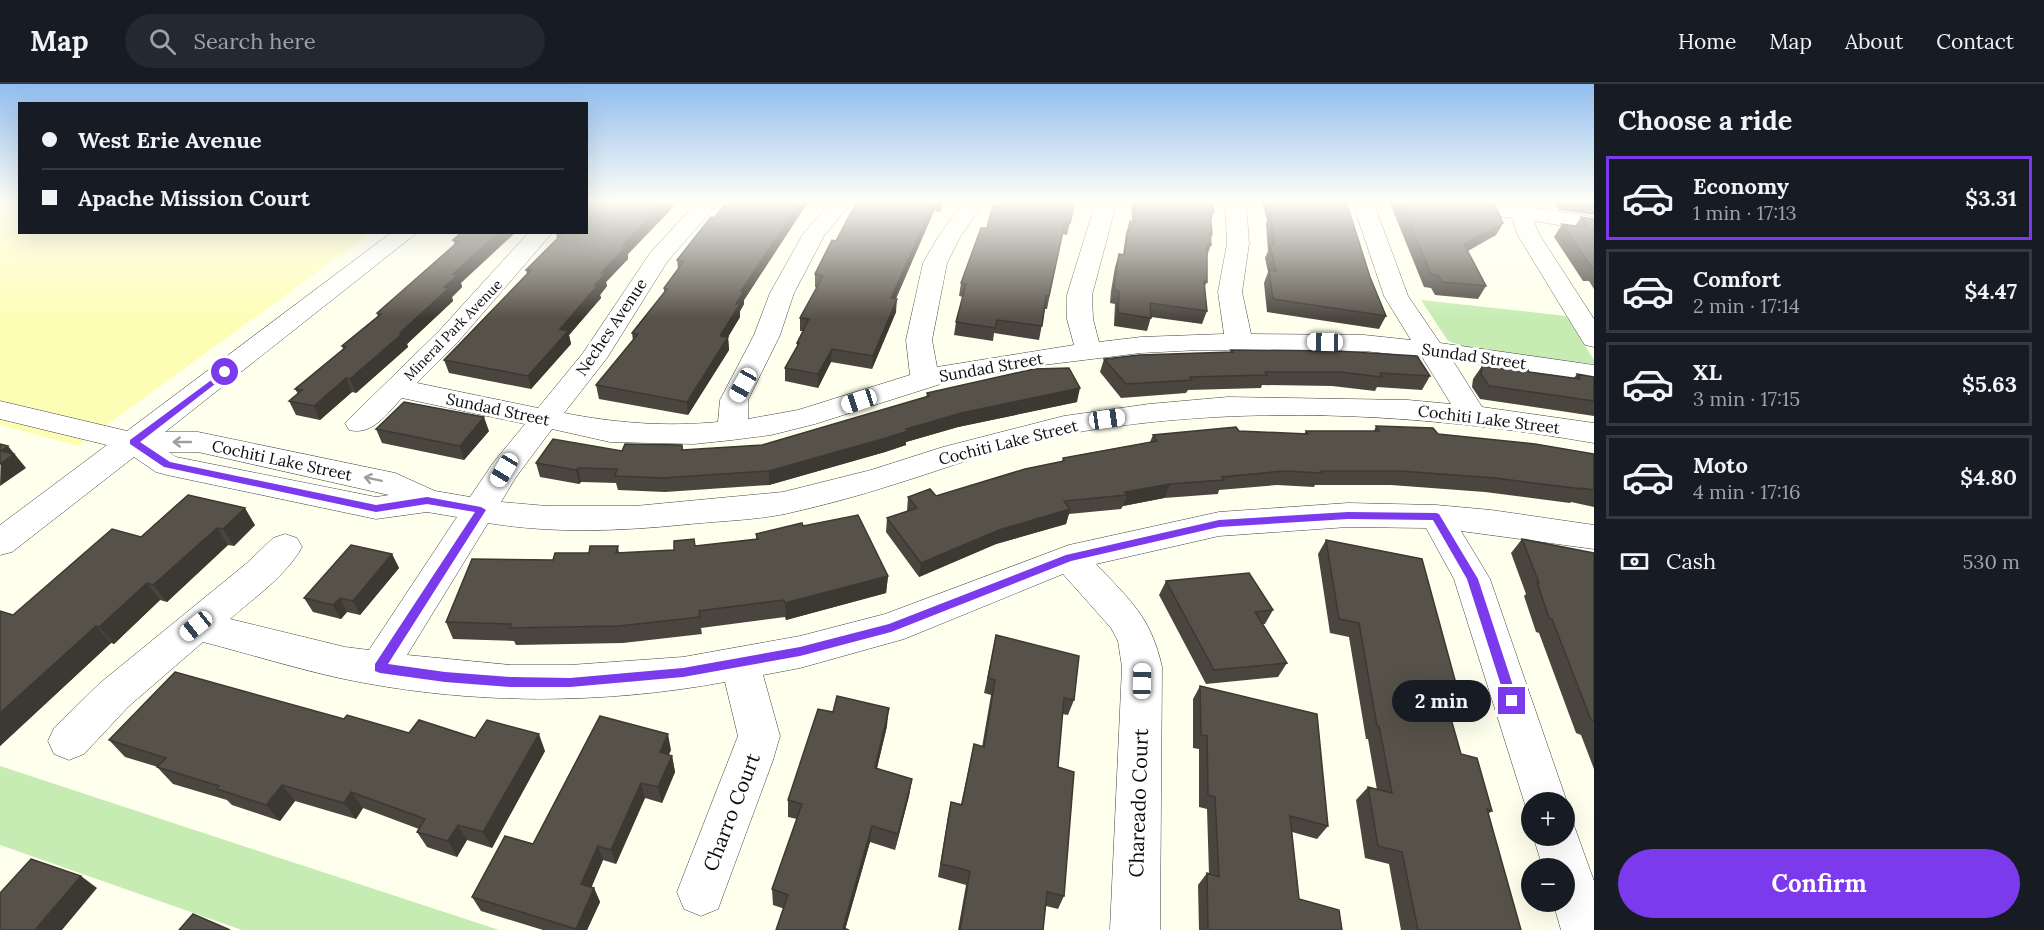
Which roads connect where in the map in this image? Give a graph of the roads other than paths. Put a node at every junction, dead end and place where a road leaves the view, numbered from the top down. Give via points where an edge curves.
1 (396, 240) edge
2 (535, 240) edge
3 (674, 240) edge
4 (810, 240) edge
5 (947, 240) edge
6 (1096, 240) edge
7 (1238, 240) edge
8 (1377, 240) edge
9 (1532, 240) edge
10 (1594, 339) edge
11 (1239, 342) junction
12 (1431, 350) junction
13 (1089, 351) junction
14 (1594, 373) edge
15 (925, 380) junction
16 (397, 388) junction
17 (0, 410) edge
18 (1473, 416) junction
19 (544, 419) junction
20 (360, 423) dead end
21 (732, 431) junction
22 (1594, 433) edge
23 (134, 442) junction
24 (481, 510) junction
25 (1436, 517) junction
26 (1594, 537) edge
27 (0, 543) edge
28 (285, 548) dead end
29 (1069, 558) junction
30 (196, 626) junction
31 (740, 662) junction
32 (380, 668) junction
33 (69, 741) dead end
34 (1542, 792) edge
35 (1559, 846) edge
36 (700, 892) dead end
37 (1135, 930) edge
38 (1586, 930) edge

1 - 23 street
2 - 16 street, Mineral Park Avenue
3 - 19 street, Neches Avenue via 658,258 593,358
4 - 21 street via 734,400
5 - 15 street via 935,263 919,340
6 - 13 street via 1081,282 1078,308
7 - 11 street via 1230,292
8 - 12 street via 1396,296
9 - 10 street
11 - 12 street, Sundad Street via 1364,343
11 - 13 street, Sundad Street
12 - 14 street, Sundad Street
12 - 18 street
13 - 15 street, Sundad Street
15 - 21 street, Sundad Street via 805,418
16 - 19 street, Sundad Street
16 - 20 street, Mineral Park Avenue
17 - 23 street, Cochiti Lake Street
18 - 22 street, Cochiti Lake Street
18 - 24 street, Cochiti Lake Street via 1316,406 1228,406 1149,413 1064,425 783,503 635,518 547,518
19 - 21 street, Sundad Street via 639,434
19 - 24 street, Neches Avenue via 504,470
23 - 24 street, Cochiti Lake Street via 167,465 376,508 427,501
23 - 27 street
24 - 32 street, Neches Avenue
25 - 26 street
25 - 29 street via 1348,515 1219,524
25 - 34 street via 1472,579
28 - 30 street
29 - 31 street via 891,628 800,652
29 - 37 street, Chareado Court via 1125,618 1137,641 1142,667
30 - 32 street
30 - 33 street via 114,695
31 - 32 street via 683,673 570,682 511,682
31 - 36 street, Charro Court via 759,736
35 - 38 street

